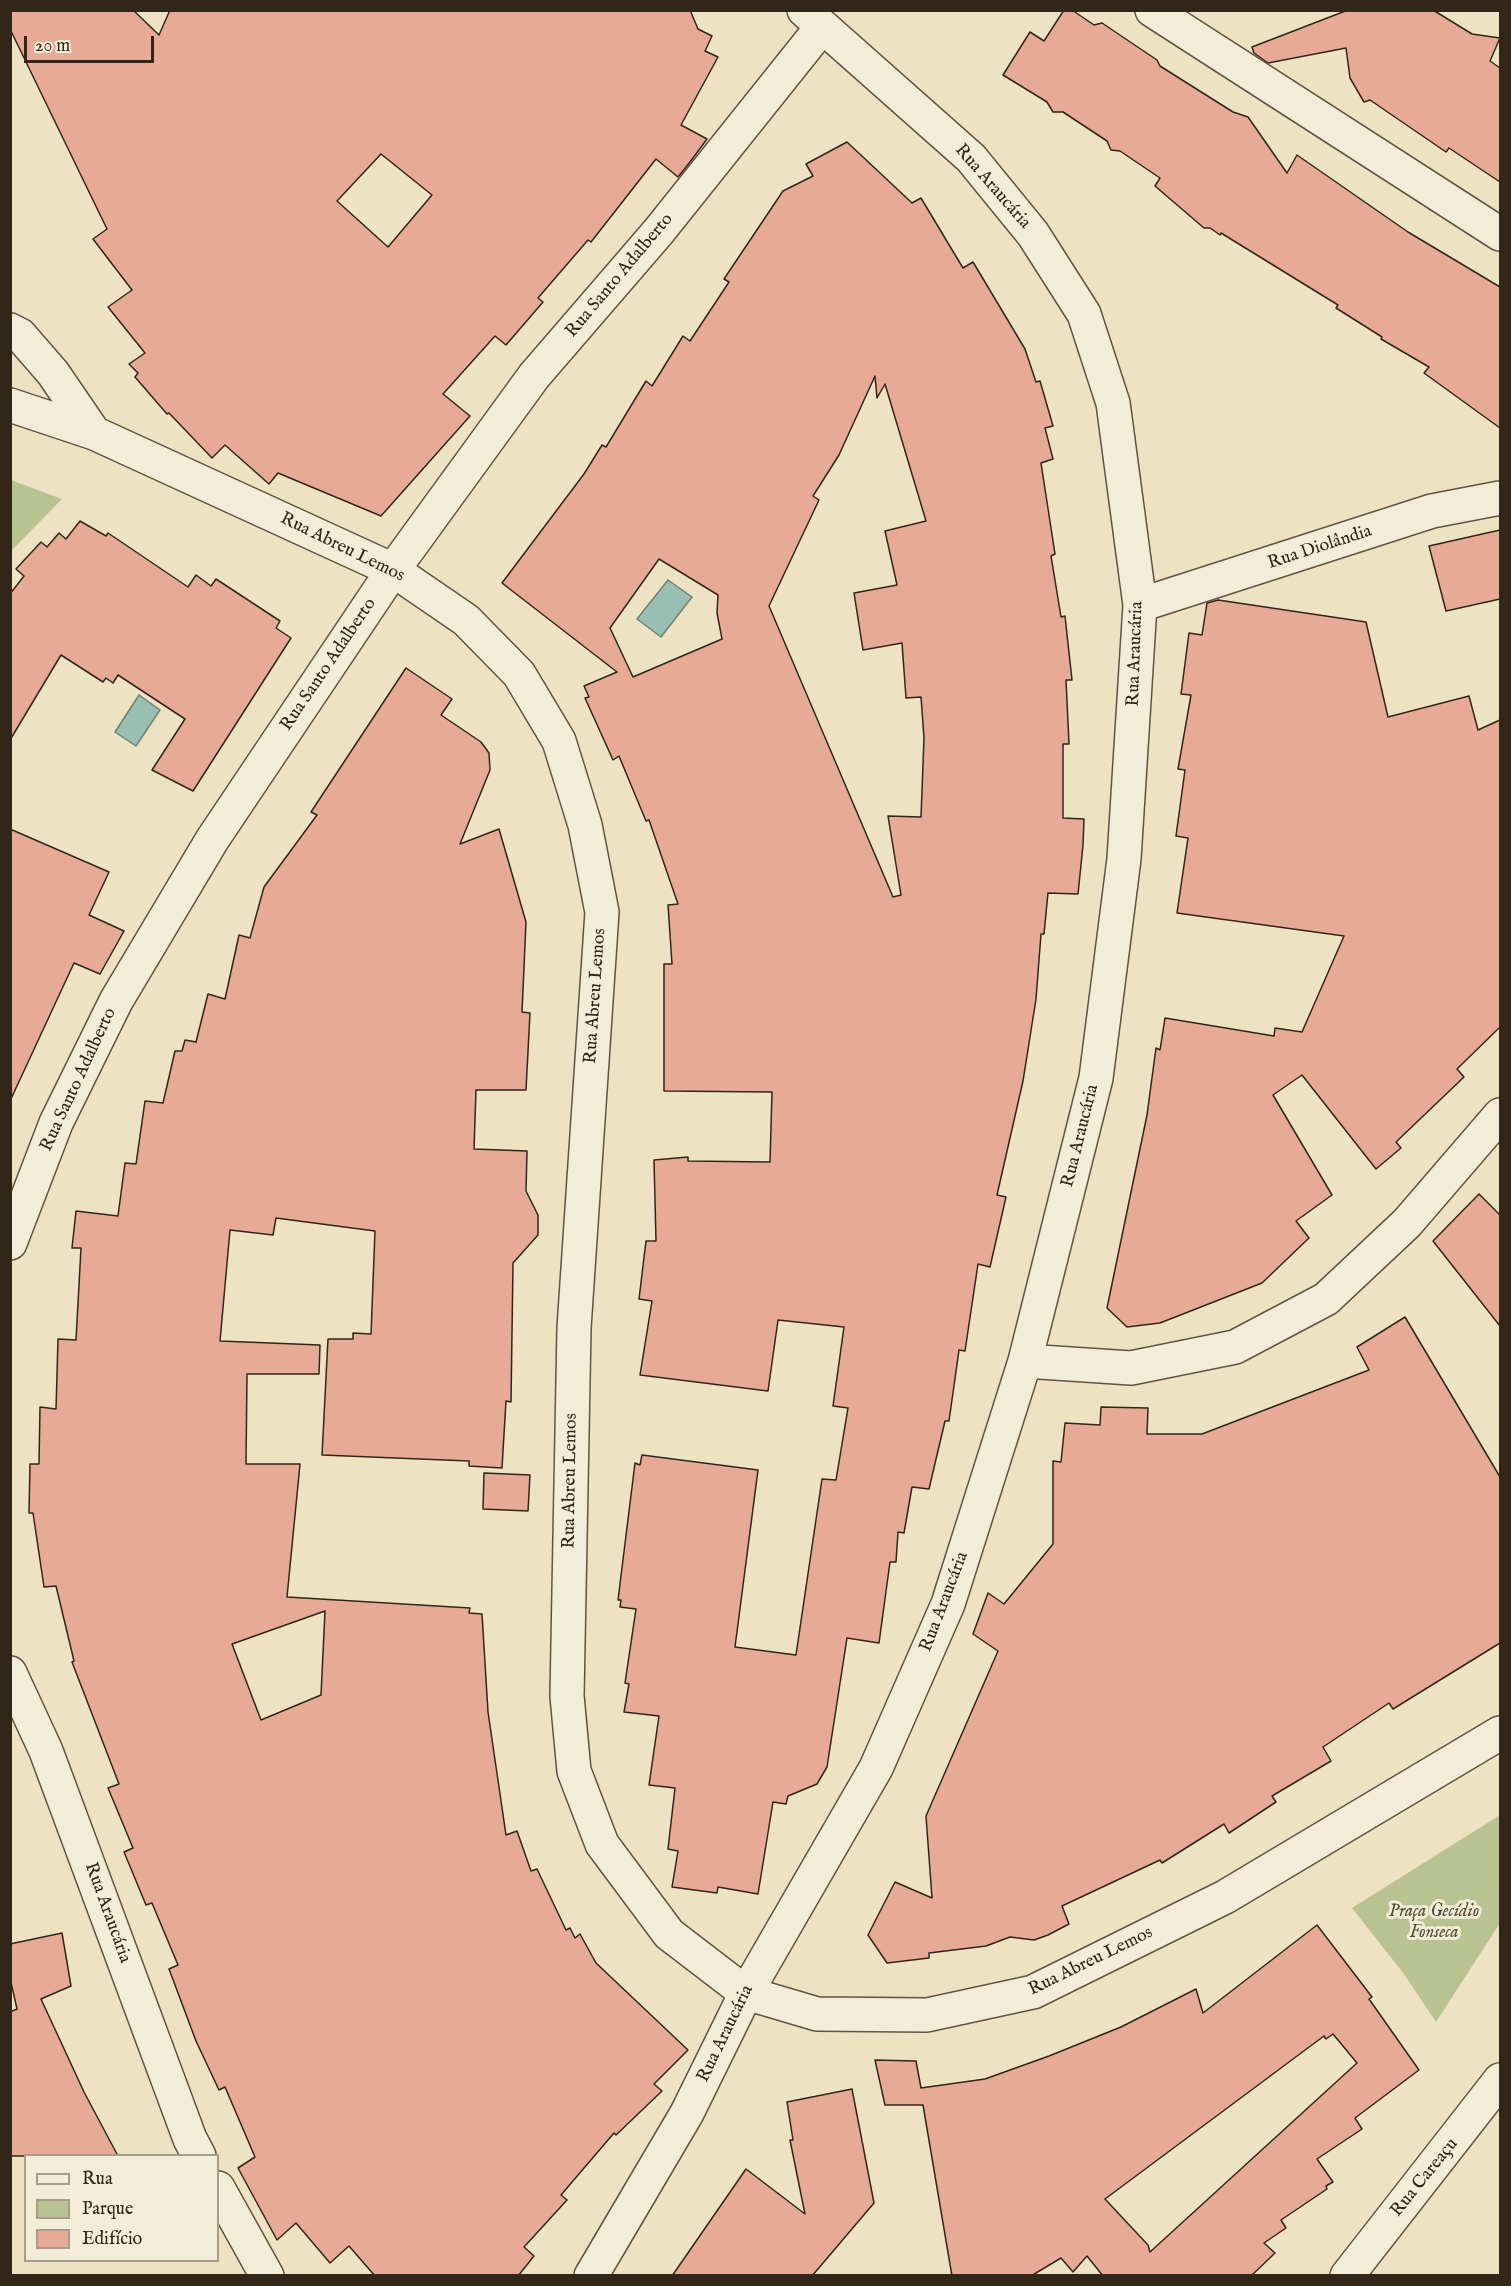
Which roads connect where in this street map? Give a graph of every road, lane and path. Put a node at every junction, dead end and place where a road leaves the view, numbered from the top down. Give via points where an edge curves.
1 (1152, 10) edge
2 (813, 19) edge
3 (1500, 234) edge
4 (10, 330) edge
5 (10, 405) edge
6 (94, 433) junction
7 (1500, 498) edge
8 (393, 570) junction
9 (1140, 605) junction
10 (1500, 1115) edge
11 (10, 1243) edge
12 (1025, 1361) junction
13 (10, 1672) edge
14 (1500, 1733) edge
15 (746, 1993) junction
16 (1500, 2080) edge
17 (198, 2154) edge
18 (219, 2190) edge
19 (267, 2276) edge
20 (591, 2276) edge
21 (1347, 2276) edge

1 - 3 street
2 - 8 street, Rua Santo Adalberto via 659,231 534,376
2 - 9 street, Rua Araucária via 971,158 1033,234 1083,314 1113,403
4 - 6 street via 20,335 53,373
5 - 6 street, Rua Abreu Lemos
6 - 8 street, Rua Abreu Lemos
7 - 9 street, Rua Diolândia via 1432,511
8 - 11 street, Rua Santo Adalberto via 212,840 116,1001 56,1123
8 - 15 street, Rua Abreu Lemos via 466,620 519,674 559,741 585,825 602,912 574,1328 567,1696 574,1771 602,1844 669,1934
9 - 12 street, Rua Araucária via 1124,859 1096,1078
10 - 12 street via 1407,1223 1326,1299 1235,1347 1131,1368
12 - 15 street, Rua Araucária via 948,1604 876,1768
13 - 17 street, Rua Araucária via 46,1751
14 - 15 street, Rua Abreu Lemos via 1225,1897 1034,1992 927,2015 817,2014
15 - 20 street, Rua Araucária via 687,2113
16 - 21 street, Rua Careaçu
18 - 19 street

